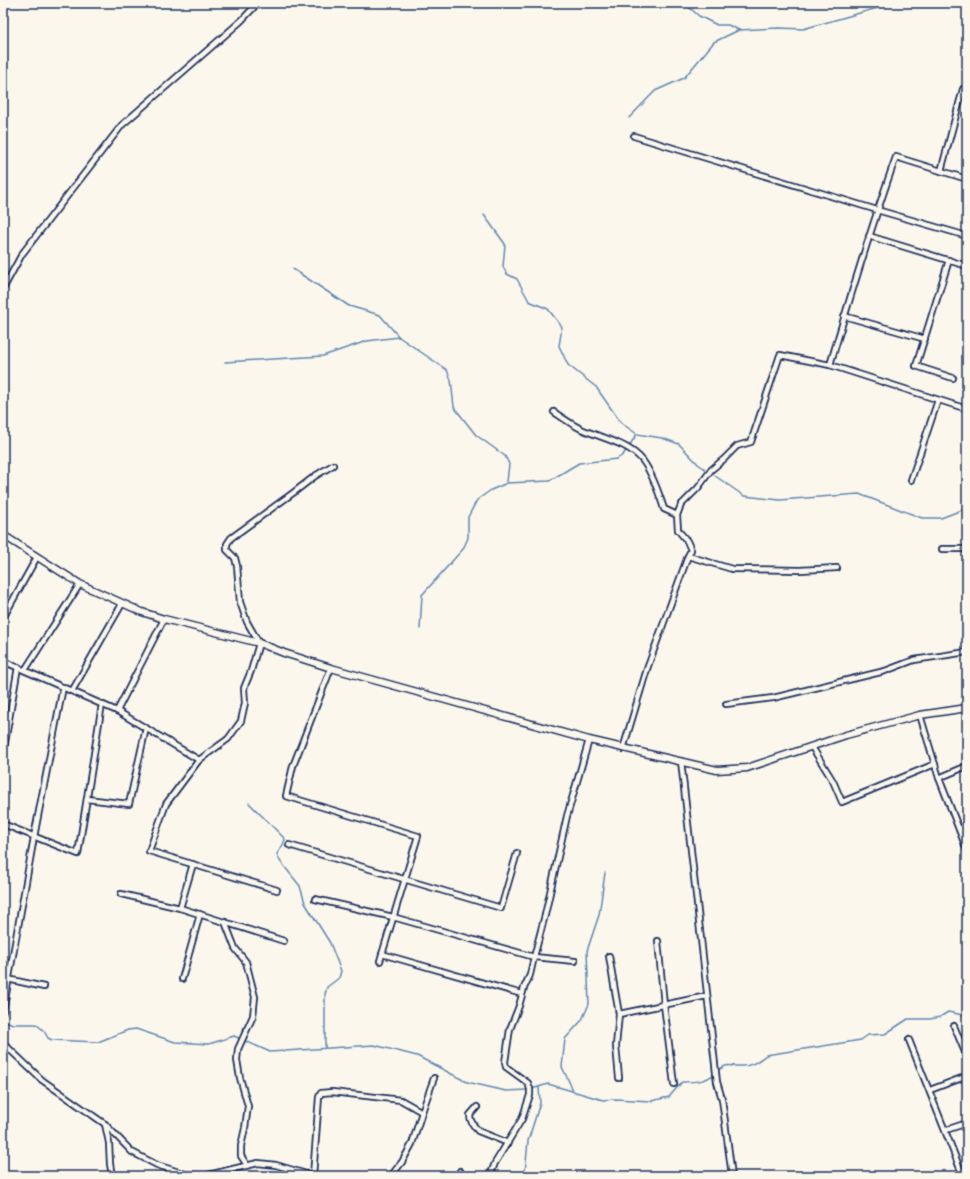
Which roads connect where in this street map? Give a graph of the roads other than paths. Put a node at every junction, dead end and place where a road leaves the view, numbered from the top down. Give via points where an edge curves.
1 (258, 3) edge
2 (963, 89) dead end
3 (634, 136) dead end
4 (941, 171) junction
5 (967, 179) edge
6 (877, 210) junction
7 (869, 236) junction
8 (967, 236) edge
9 (949, 260) junction
10 (967, 266) edge
11 (3, 289) edge
12 (844, 316) junction
13 (924, 339) junction
14 (830, 365) junction
15 (953, 378) dead end
16 (938, 400) junction
17 (967, 409) edge
18 (554, 412) dead end
19 (333, 465) dead end
20 (912, 480) dead end
21 (677, 514) junction
22 (3, 535) edge
23 (942, 549) dead end
24 (967, 549) edge
25 (37, 556) junction
26 (688, 556) junction
27 (837, 568) dead end
28 (80, 584) junction
29 (122, 604) junction
30 (3, 618) edge
31 (164, 619) junction
32 (260, 643) junction
33 (967, 652) edge
34 (3, 661) edge
35 (18, 667) junction
36 (331, 668) junction
37 (25, 670) junction
38 (63, 686) junction
39 (72, 691) junction
40 (102, 704) junction
41 (726, 704) dead end
42 (967, 708) edge
43 (117, 711) junction
44 (920, 715) junction
45 (146, 728) junction
46 (589, 740) junction
47 (812, 747) junction
48 (623, 749) junction
49 (3, 754) edge
50 (199, 760) junction
51 (681, 761) junction
52 (935, 764) junction
53 (967, 766) edge
54 (939, 778) junction
55 (87, 798) junction
56 (3, 824) edge
57 (967, 826) edge
58 (959, 829) junction
59 (34, 837) junction
60 (289, 845) dead end
61 (967, 850) edge
62 (517, 853) dead end
63 (194, 864) junction
64 (405, 879) junction
65 (276, 890) dead end
66 (121, 894) dead end
67 (315, 899) dead end
68 (180, 908) junction
69 (200, 914) junction
70 (394, 917) junction
71 (225, 922) junction
72 (284, 941) dead end
73 (658, 941) dead end
74 (382, 954) junction
75 (609, 956) dead end
76 (534, 957) junction
77 (380, 961) dead end
78 (575, 961) dead end
79 (3, 978) edge
80 (182, 979) dead end
81 (8, 980) junction
82 (44, 987) dead end
83 (522, 994) junction
84 (707, 996) junction
85 (664, 1005) junction
86 (4, 1011) edge
87 (619, 1014) junction
88 (954, 1026) dead end
89 (909, 1040) dead end
90 (3, 1043) edge
91 (967, 1057) edge
92 (967, 1076) edge
93 (434, 1078) dead end
94 (619, 1078) dead end
95 (674, 1084) dead end
96 (930, 1090) junction
97 (477, 1107) dead end
98 (422, 1112) junction
99 (967, 1123) edge
100 (105, 1124) junction
101 (946, 1130) junction
102 (508, 1142) junction
103 (246, 1165) junction
104 (967, 1170) edge
105 (963, 1174) edge
106 (112, 1176) edge
107 (392, 1176) edge
108 (490, 1176) edge
109 (732, 1176) edge

1 - 11 street via 241,21 122,125 22,254
2 - 4 street
3 - 6 street
4 - 5 street
4 - 6 street via 896,157
6 - 7 street
6 - 8 street
7 - 9 street
7 - 12 street
9 - 10 street
9 - 13 street
12 - 13 street
12 - 14 street
13 - 15 street via 916,366
14 - 16 street
14 - 21 street via 780,355 751,442 737,446 711,470
16 - 17 street
16 - 20 street
18 - 21 street via 584,431 633,452 648,470 664,509
19 - 32 street via 231,538 227,544 227,550 235,558 237,566 240,602 247,622
21 - 26 street via 678,530 692,550
22 - 25 street
23 - 24 street
25 - 28 street
25 - 30 street
26 - 27 street via 732,569
26 - 48 street via 647,669
28 - 29 street
28 - 37 street
29 - 31 street
29 - 39 street
31 - 32 street
31 - 43 street
32 - 36 street
32 - 50 street via 244,688 245,703 241,721 228,739
33 - 41 street via 914,660 885,671 773,698
34 - 35 street
35 - 37 street
35 - 49 street
36 - 46 street
36 - 64 street via 293,766 286,796 418,836
37 - 38 street
38 - 39 street
38 - 59 street
39 - 40 street
40 - 43 street
40 - 55 street
42 - 44 street
43 - 45 street
44 - 47 street
44 - 52 street
45 - 50 street
45 - 55 street via 129,804
46 - 48 street
46 - 76 street via 567,816
47 - 51 street via 747,768 717,770
47 - 52 street via 833,781 842,802
48 - 51 street
50 - 63 street via 166,804 149,851
51 - 84 street
52 - 54 street
53 - 54 street
54 - 58 street
55 - 59 street via 78,854
56 - 59 street
57 - 58 street
58 - 61 street
59 - 81 street
60 - 64 street
62 - 64 street via 501,908
63 - 65 street
63 - 68 street
64 - 70 street
66 - 68 street
67 - 70 street
68 - 69 street
69 - 71 street
69 - 80 street
70 - 74 street
70 - 76 street
71 - 72 street
71 - 103 street via 235,948 246,962 255,997 253,1016 238,1049 240,1078 248,1106 240,1146 241,1156
73 - 85 street
74 - 77 street
74 - 83 street
75 - 87 street
76 - 78 street
76 - 83 street
79 - 81 street
81 - 82 street
81 - 86 street
83 - 102 street via 510,1029 504,1062 506,1067 528,1083 530,1095 522,1119
84 - 85 street
84 - 109 street via 716,1082 722,1099
85 - 87 street
85 - 95 street
87 - 94 street via 616,1046
88 - 91 street
89 - 96 street
90 - 100 street via 42,1080
92 - 96 street
93 - 98 street
96 - 101 street
97 - 102 street via 470,1115 470,1120 478,1131
98 - 103 street via 401,1100 321,1093 313,1176 276,1165
98 - 107 street via 412,1144
99 - 101 street
100 - 103 street via 132,1152 157,1165 186,1174 204,1176
100 - 106 street
101 - 105 street
102 - 108 street
104 - 105 street

